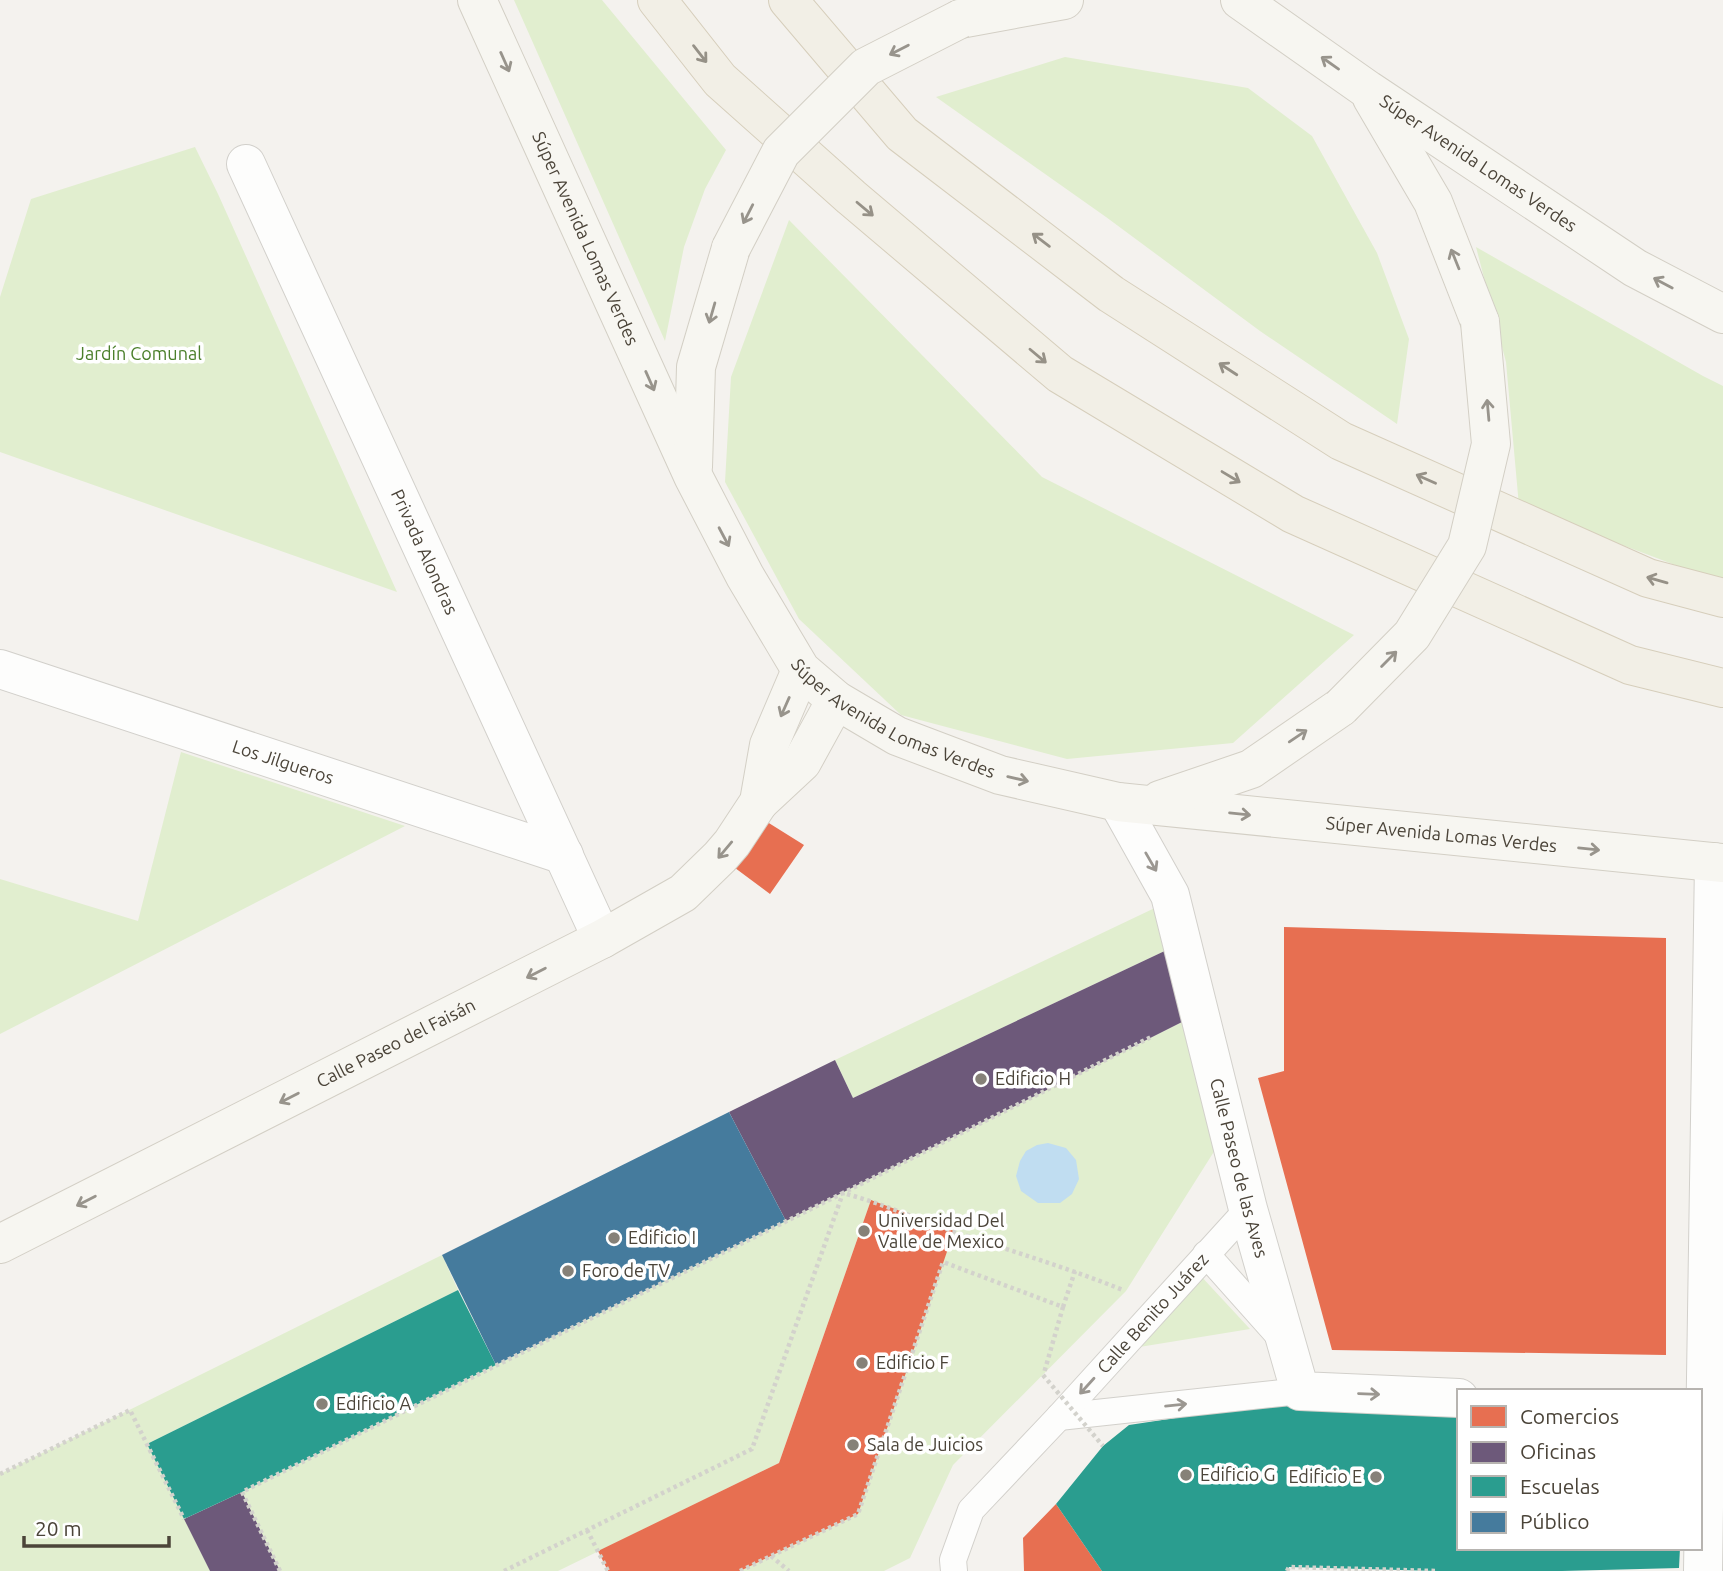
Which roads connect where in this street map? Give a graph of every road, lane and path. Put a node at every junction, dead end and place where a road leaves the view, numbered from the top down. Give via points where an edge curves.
1 (477, 0) edge
2 (657, 0) edge
3 (788, 0) edge
4 (1064, 0) edge
5 (1240, 0) edge
6 (1368, 90) junction
7 (246, 164) dead end
8 (1723, 314) edge
9 (693, 476) junction
10 (1723, 598) edge
11 (0, 668) edge
12 (802, 670) junction
13 (1723, 688) edge
14 (836, 700) junction
15 (759, 802) junction
16 (1133, 803) junction
17 (564, 855) junction
18 (1718, 863) edge
19 (602, 939) junction
20 (1153, 1036) dead end
21 (843, 1193) junction
22 (1248, 1209) junction
23 (0, 1244) edge
24 (1206, 1254) junction
25 (1075, 1270) junction
26 (1126, 1291) dead end
27 (1063, 1307) junction
28 (1288, 1346) junction
29 (1300, 1391) junction
30 (1457, 1398) edge
31 (1703, 1408) edge
32 (1059, 1418) junction
33 (1103, 1446) dead end
34 (0, 1474) edge
35 (184, 1519) dead end
36 (587, 1530) junction
37 (771, 1556) junction
38 (280, 1571) edge
39 (504, 1571) edge
40 (608, 1571) edge
41 (740, 1571) edge
42 (789, 1571) edge
43 (954, 1571) edge
44 (1287, 1571) edge
45 (1437, 1571) edge
46 (1703, 1571) edge

1 -> 9 main road, Súper Avenida Lomas Verdes
2 -> 13 main road via 720,79 1060,374 1293,514 1630,665
10 -> 3 main road via 1648,578 1341,441 1261,390 1111,294 902,134
4 -> 9 main road, bridge via 960,19 866,67 781,152 731,248 696,367
6 -> 5 main road, Súper Avenida Lomas Verdes
8 -> 6 main road, Súper Avenida Lomas Verdes via 1635,268
16 -> 6 main road, bridge via 1251,769 1341,707 1412,635 1467,545 1491,444 1480,322 1433,202
7 - 17 street, Privada Alondras
9 -> 12 main road, Súper Avenida Lomas Verdes via 745,576
11 - 17 street, Los Jilgueros
12 - 14 main road, Súper Avenida Lomas Verdes
12 -> 15 main road, Calle Paseo del Faisán via 769,745
14 - 15 main road, Calle Paseo del Faisán via 802,762
14 -> 16 main road, Súper Avenida Lomas Verdes via 897,736 1000,775
15 -> 19 main road, Calle Paseo del Faisán via 720,857 683,893
16 -> 18 main road, Súper Avenida Lomas Verdes
16 -> 22 street, Calle Paseo de las Aves via 1170,895
17 - 19 street, Privada Alondras
18 - 31 street
19 -> 23 main road, Calle Paseo del Faisán
20 - 21 path
21 - 25 path
21 - 36 path via 752,1449
21 - 38 path via 242,1492
22 - 24 lane, Calle Benito Juárez
22 - 28 street, Calle Paseo de las Aves
24 - 28 lane
24 -> 32 lane, Calle Benito Juárez
25 - 26 path
25 - 27 path
27 - 33 path, bridge via 1043,1375
27 - 37 path via 943,1262 858,1514
28 - 29 street, Calle Paseo de las Aves
29 -> 30 street
32 -> 29 lane
31 - 46 street
32 - 43 lane, Calle Benito Juárez via 971,1510
34 - 35 path via 130,1410
36 - 39 path
36 - 40 path
37 - 41 path
37 - 42 path
44 - 45 path via 1289,1567

